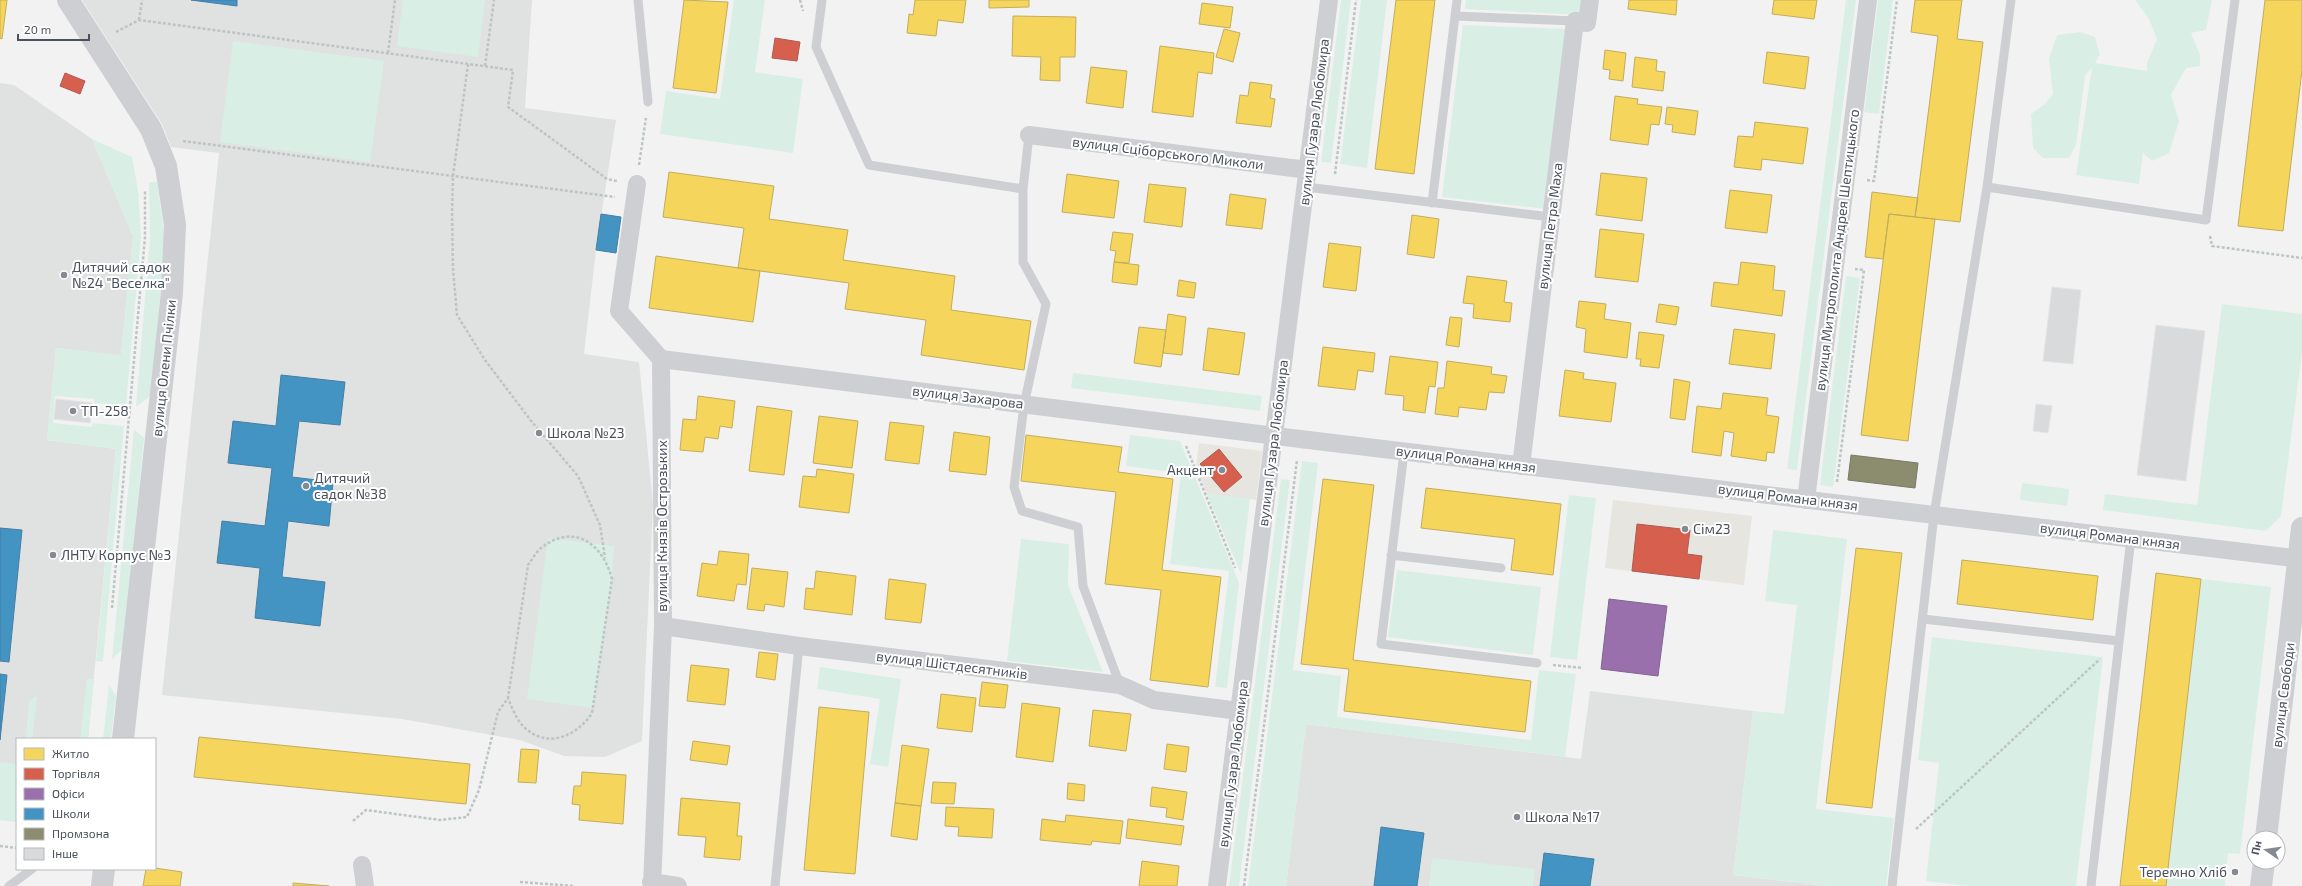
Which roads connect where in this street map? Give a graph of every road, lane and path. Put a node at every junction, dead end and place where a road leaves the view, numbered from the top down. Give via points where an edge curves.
1 (68, 0) edge
2 (142, 0) edge
3 (395, 0) edge
4 (494, 0) edge
5 (638, 0) edge
6 (822, 0) edge
7 (1329, 0) edge
8 (1356, 0) edge
9 (1457, 0) edge
10 (1590, 0) edge
11 (1868, 0) edge
12 (1897, 0) edge
13 (2011, 0) edge
14 (2235, 0) edge
15 (1455, 16) junction
16 (139, 20) junction
17 (1575, 21) junction
18 (95, 43) junction
19 (388, 53) junction
20 (468, 64) junction
21 (485, 66) junction
22 (648, 102) joint
23 (1029, 135) joint
24 (183, 141) dead end
25 (453, 176) junction
26 (1307, 179) junction
27 (1863, 179) dead end
28 (144, 182) dead end
29 (1987, 187) junction
30 (1022, 189) junction
31 (1333, 191) junction
32 (636, 192) junction
33 (1432, 203) junction
34 (1551, 217) junction
35 (2206, 220) junction
36 (2302, 258) edge
37 (1852, 269) dead end
38 (661, 359) junction
39 (1024, 404) junction
40 (1176, 424) junction
41 (1274, 436) junction
42 (1300, 439) junction
43 (1404, 452) junction
44 (1521, 466) junction
45 (1806, 500) junction
46 (1835, 503) junction
47 (1934, 515) junction
48 (2302, 528) edge
49 (2131, 538) junction
50 (1392, 555) junction
51 (2300, 559) edge
52 (605, 560) junction
53 (1500, 568) dead end
54 (1237, 571) dead end
55 (111, 615) dead end
56 (1922, 619) junction
57 (663, 626) junction
58 (2119, 641) junction
59 (799, 646) junction
60 (1537, 663) joint
61 (1583, 668) dead end
62 (1120, 685) junction
63 (508, 698) junction
64 (1239, 711) junction
65 (123, 738) edge
66 (352, 821) dead end
67 (2267, 830) edge
68 (0, 846) edge
69 (1896, 847) junction
70 (16, 848) edge
71 (362, 865) dead end
72 (31, 870) edge
73 (104, 870) edge
74 (2263, 870) edge
75 (520, 882) dead end
76 (651, 884) edge
77 (9, 886) edge
78 (102, 886) edge
79 (365, 886) edge
80 (575, 886) edge
81 (678, 886) edge
82 (776, 886) edge
83 (1217, 886) edge
84 (1244, 886) edge
85 (1892, 886) edge
86 (2091, 886) edge
87 (2261, 886) edge

1 - 18 street, вулиця Олени Пчілки
2 - 16 path
3 - 19 path
4 - 21 path
5 - 22 lane
6 - 30 lane via 816,48 869,165
7 - 26 street, вулиця Гузара Любомира
8 - 31 path
9 - 15 lane
10 - 17 street via 1587,23
11 - 45 street, вулиця Митрополита Андрея Шептицького
12 - 27 path via 1874,181
13 - 29 lane
14 - 35 lane
15 - 17 lane
15 - 33 lane
16 - 18 path
16 - 19 path
17 - 34 street, вулиця Петра Маха
18 - 65 street, вулиця Олени Пчілки via 151,129 166,166 175,225 172,293
19 - 20 path
20 - 21 path
20 - 25 path
21 - 32 path via 513,70 508,107 607,179
22 - 32 path
23 - 26 street, вулиця Сціборського Миколи
23 - 30 lane
24 - 25 path
25 - 32 path
25 - 52 path via 452,269 457,315 485,360 532,422 578,476 600,525
26 - 31 lane
26 - 41 street, вулиця Гузара Любомира
28 - 55 path via 145,237
29 - 35 lane
29 - 47 lane
30 - 39 lane via 1023,262 1046,304
31 - 33 lane
32 - 38 street via 619,311
33 - 34 lane
34 - 44 street, вулиця Петра Маха
35 - 36 path via 2212,246
37 - 46 path via 1864,270
38 - 39 street, вулиця Захарова
38 - 57 street, вулиця Князів Острозьких
39 - 40 street, вулиця Захарова
39 - 62 lane via 1014,488 1022,511 1078,527 1083,586
40 - 41 street, вулиця Захарова
40 - 54 path
41 - 42 street, вулиця Романа князя
41 - 64 street, вулиця Гузара Любомира
42 - 43 street, вулиця Романа князя
42 - 84 path
43 - 44 street, вулиця Романа князя
43 - 50 lane
44 - 45 street, вулиця Романа князя
45 - 46 street, вулиця Романа князя
46 - 47 street, вулиця Романа князя
47 - 49 street, вулиця Романа князя
47 - 56 lane
48 - 51 street, вулиця Свободи
49 - 51 street, вулиця Романа князя
49 - 58 lane
50 - 53 lane
50 - 60 lane via 1381,644
51 - 67 street, вулиця Свободи
52 - 63 path via 591,542 578,537 556,539 540,549 528,565
52 - 63 path via 612,579 592,713 585,724 563,737 546,739 524,728
56 - 58 lane
56 - 69 lane
57 - 59 street, вулиця Шістдесятників
57 - 76 street, вулиця Князів Острозьких
58 - 69 path
58 - 86 lane
59 - 62 street, вулиця Шістдесятників
59 - 82 lane
60 - 61 path
62 - 64 street, вулиця Шістдесятників via 1154,700
63 - 66 path via 498,712 479,790 467,816 440,820 366,810
64 - 83 street, вулиця Гузара Любомира
68 - 70 path
69 - 85 lane
71 - 79 street
72 - 77 lane
73 - 78 street
74 - 87 street
75 - 80 path
76 - 81 street

